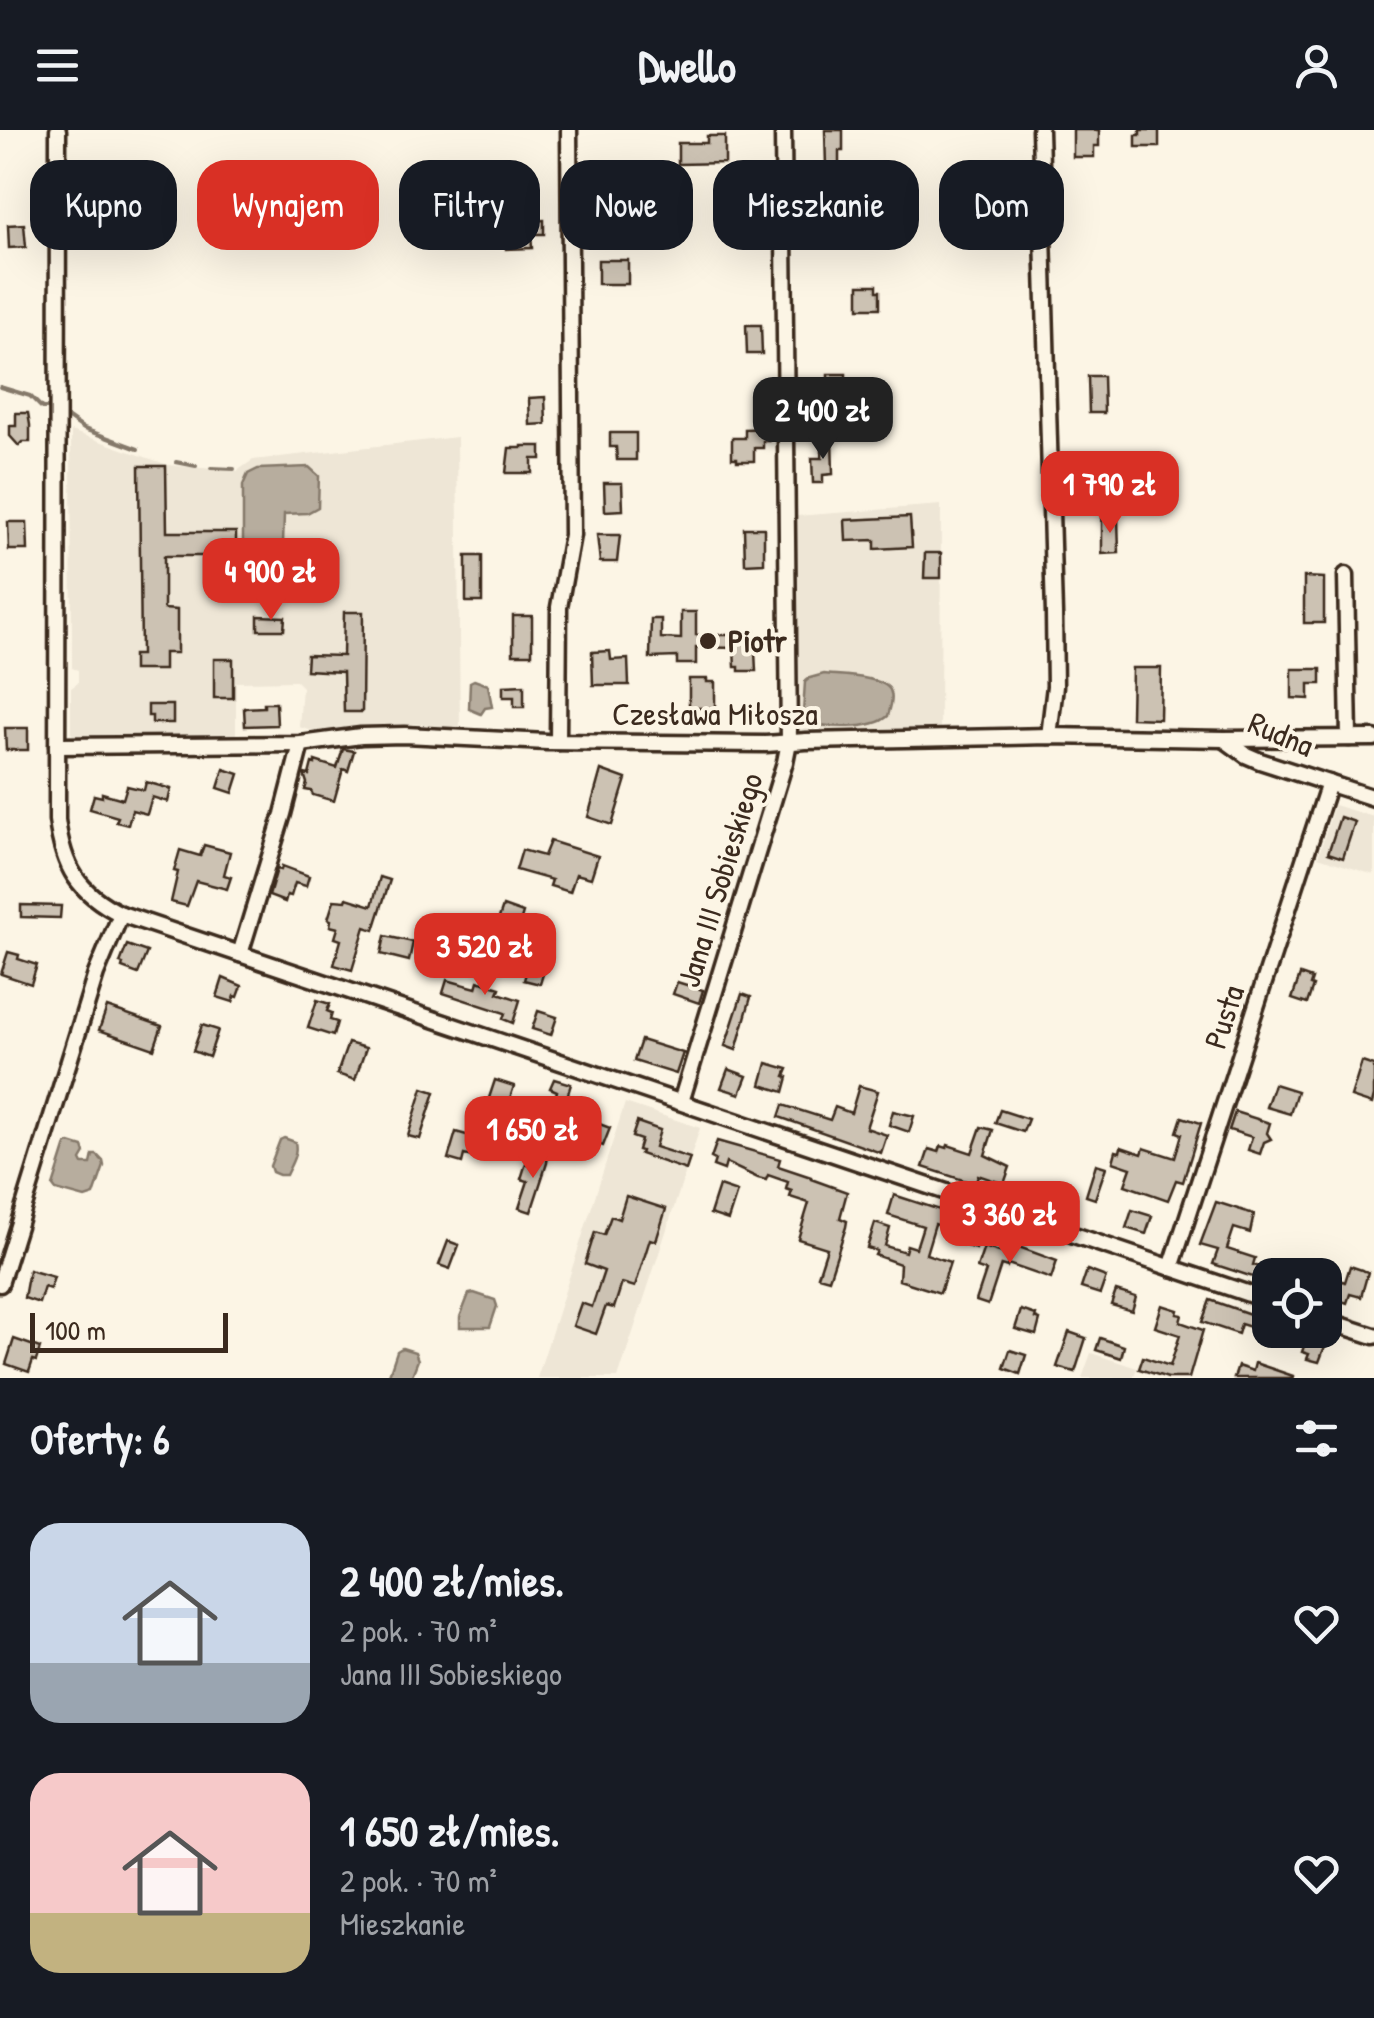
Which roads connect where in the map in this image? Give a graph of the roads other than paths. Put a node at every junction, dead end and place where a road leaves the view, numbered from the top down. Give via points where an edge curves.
1 (58, 130) edge
2 (569, 130) edge
3 (783, 130) edge
4 (1040, 130) edge
5 (1346, 575) dead end
6 (1049, 736) junction
7 (1349, 738) junction
8 (1374, 738) edge
9 (1224, 739) junction
10 (558, 742) junction
11 (789, 742) junction
12 (301, 744) junction
13 (57, 746) junction
14 (1329, 784) junction
15 (1374, 798) edge
16 (122, 914) junction
17 (240, 954) junction
18 (681, 1102) junction
19 (1171, 1268) junction
20 (0, 1284) edge
21 (1252, 1295) edge
22 (1342, 1326) edge
23 (1374, 1336) edge

1 - 13 street
2 - 10 street via 572,535 559,607
3 - 11 street, Jana III Sobieskiego
4 - 6 street via 1054,614
5 - 7 street
6 - 9 street, Czesława Miłosza
6 - 11 street, Czesława Miłosza
7 - 8 street, Czesława Miłosza
7 - 9 street, Czesława Miłosza
9 - 14 street, Rudna via 1260,762
10 - 11 street, Czesława Miłosza
10 - 12 street, Czesława Miłosza via 405,735
11 - 18 street, Jana III Sobieskiego
12 - 13 street, Czesława Miłosza
12 - 17 street
13 - 16 street via 63,852 82,887
14 - 15 street, Rudna
14 - 19 street, Pusta
16 - 17 street
16 - 20 street via 96,974
17 - 18 street
18 - 19 street
19 - 21 street
22 - 23 street

